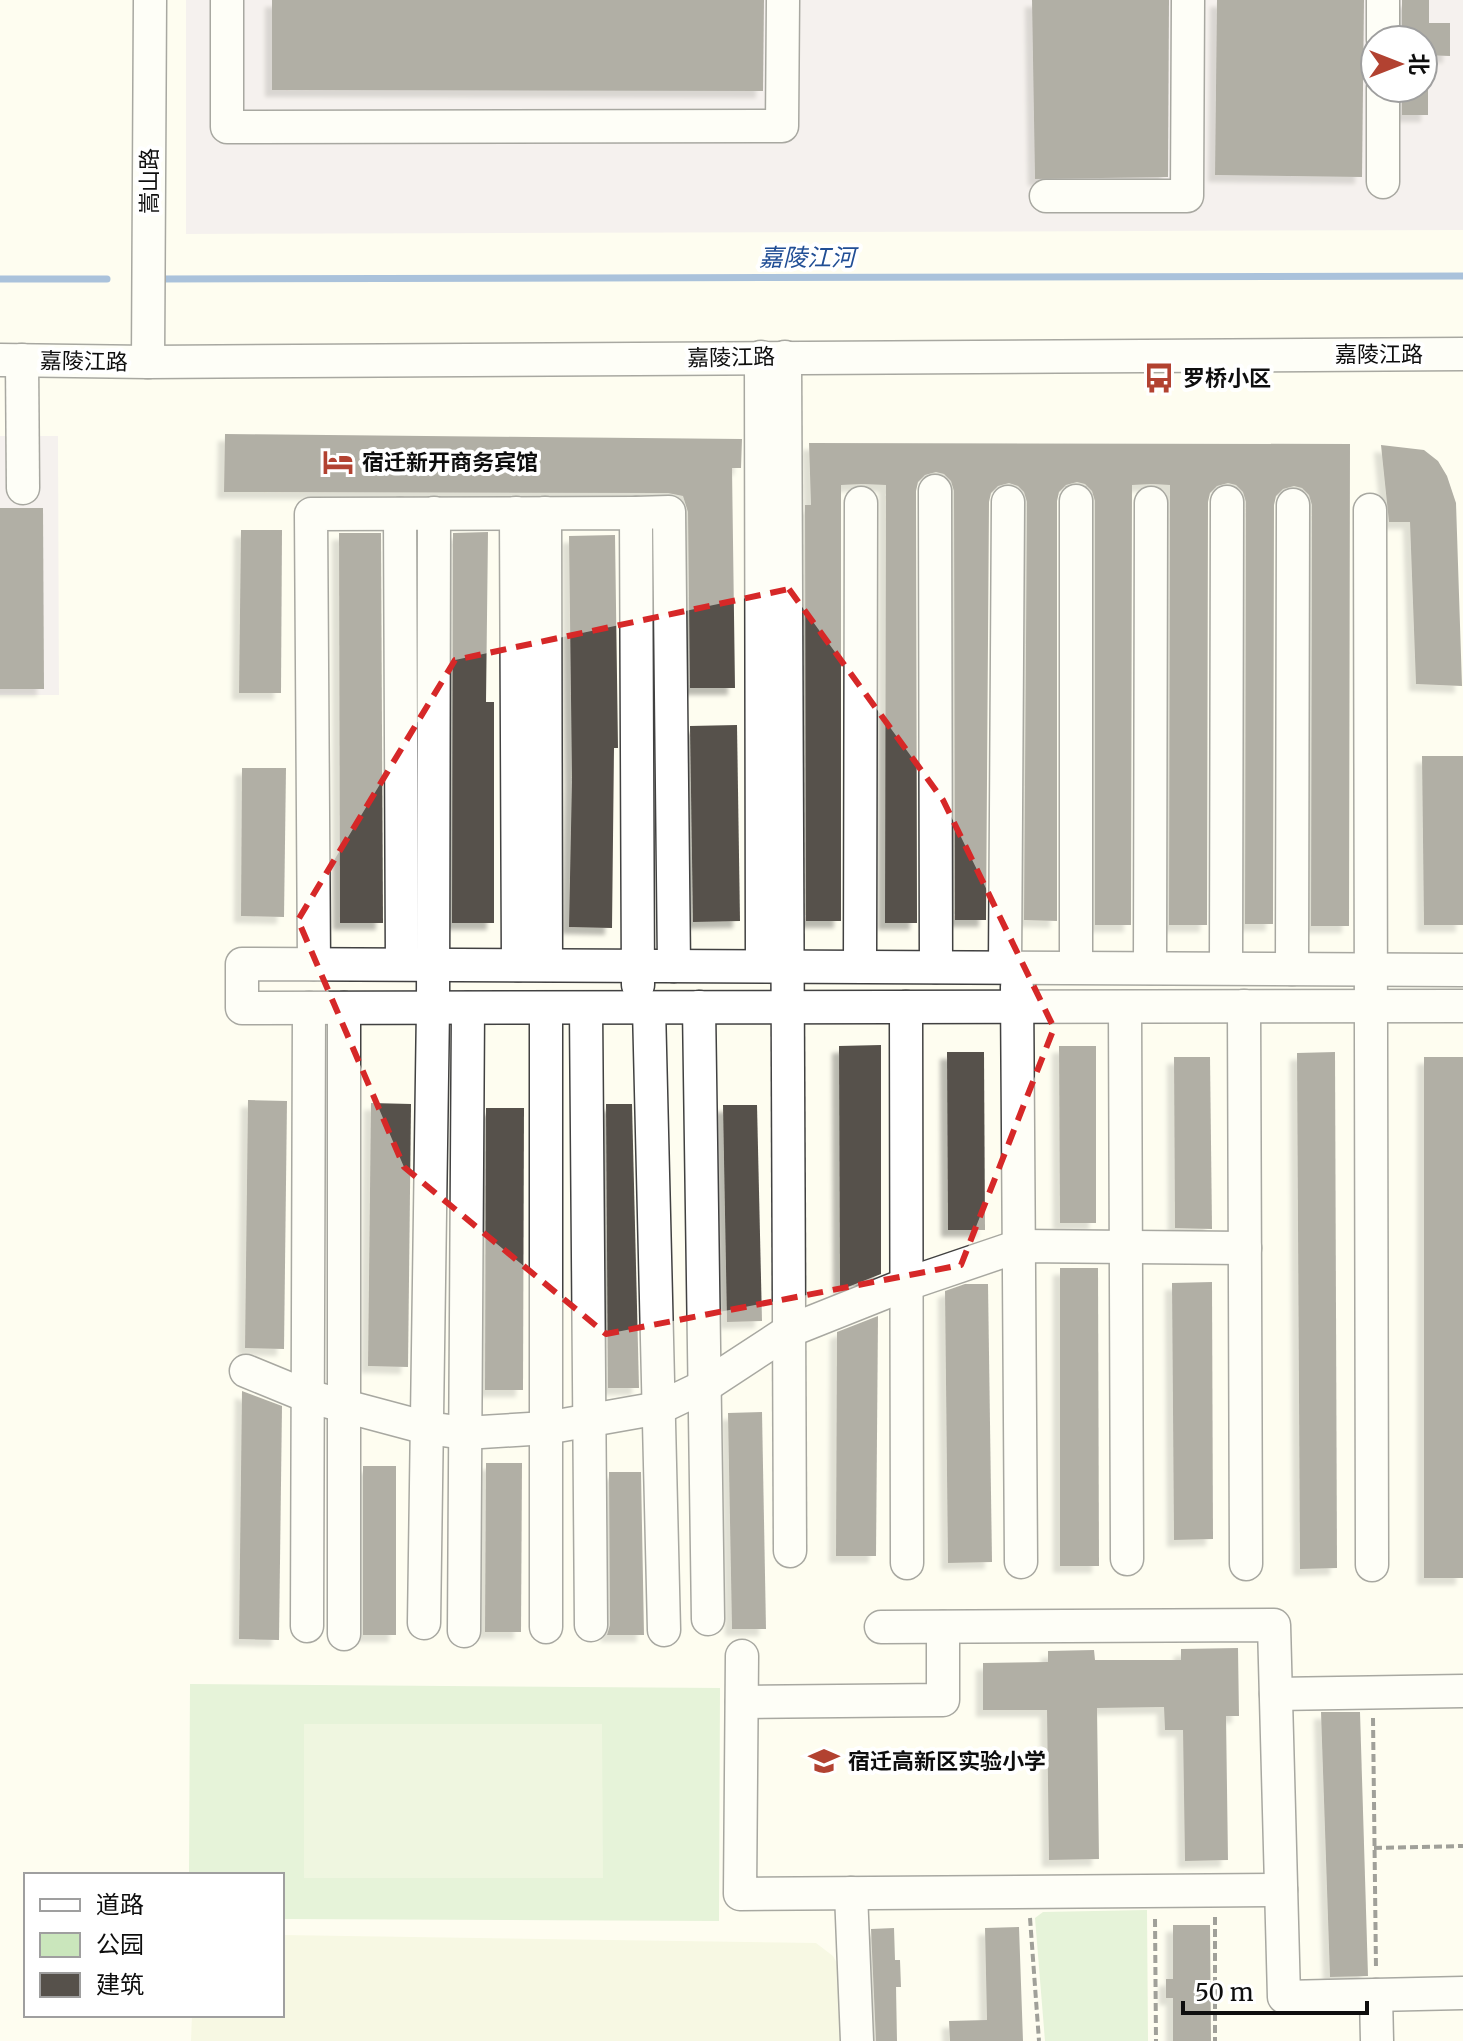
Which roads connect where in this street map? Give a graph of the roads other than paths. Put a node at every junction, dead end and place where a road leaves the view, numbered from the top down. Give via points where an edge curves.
1 (150, 0) edge
2 (227, 0) edge
3 (783, 0) edge
4 (1188, 0) edge
5 (1383, 0) edge
6 (1383, 24) edge
7 (1383, 104) edge
8 (1383, 182) dead end
9 (1046, 196) dead end
10 (1463, 354) edge
11 (773, 357) junction
12 (11, 360) edge
13 (148, 362) junction
14 (23, 488) dead end
15 (935, 491) dead end
16 (1076, 501) dead end
17 (1008, 502) dead end
18 (1227, 502) dead end
19 (861, 503) dead end
20 (1151, 503) dead end
21 (1293, 505) dead end
22 (1370, 510) dead end
23 (434, 513) junction
24 (531, 513) junction
25 (636, 513) junction
26 (400, 514) junction
27 (314, 964) junction
28 (418, 964) junction
29 (532, 965) junction
30 (638, 965) junction
31 (674, 966) junction
32 (774, 966) junction
33 (860, 966) junction
34 (936, 967) junction
35 (1011, 967) junction
36 (1076, 967) junction
37 (1150, 968) junction
38 (1226, 968) junction
39 (1292, 969) junction
40 (1371, 969) junction
41 (1463, 970) edge
42 (1244, 1006) junction
43 (1371, 1006) junction
44 (1463, 1006) edge
45 (699, 1007) junction
46 (788, 1007) junction
47 (906, 1007) junction
48 (1017, 1007) junction
49 (1125, 1007) junction
50 (309, 1008) junction
51 (344, 1008) junction
52 (433, 1008) junction
53 (468, 1008) junction
54 (546, 1008) junction
55 (586, 1008) junction
56 (644, 1008) junction
57 (1019, 1246) junction
58 (1126, 1247) junction
59 (1245, 1248) junction
60 (907, 1284) junction
61 (789, 1331) junction
62 (246, 1371) dead end
63 (705, 1386) junction
64 (307, 1396) junction
65 (344, 1406) junction
66 (659, 1408) junction
67 (589, 1422) junction
68 (427, 1428) junction
69 (546, 1428) junction
70 (465, 1433) junction
71 (790, 1551) dead end
72 (1127, 1559) dead end
73 (1021, 1562) dead end
74 (907, 1563) dead end
75 (1246, 1564) dead end
76 (1372, 1565) dead end
77 (708, 1619) dead end
78 (424, 1623) dead end
79 (591, 1625) dead end
80 (307, 1626) dead end
81 (546, 1627) dead end
82 (881, 1627) dead end
83 (943, 1627) junction
84 (664, 1630) dead end
85 (464, 1631) dead end
86 (344, 1634) dead end
87 (742, 1656) dead end
88 (1463, 1691) edge
89 (1276, 1694) junction
90 (742, 1702) junction
91 (1281, 1890) junction
92 (851, 1893) junction
93 (1463, 1993) edge
94 (1376, 1995) junction
95 (857, 2041) edge
96 (1377, 2041) edge

1 - 13 street, 嵩山路
2 - 3 street via 227,127 782,126
4 - 9 street via 1187,196
5 - 6 street
7 - 8 street
10 - 11 street, 嘉陵江路
11 - 13 street, 嘉陵江路
11 - 32 street
12 - 13 street, 嘉陵江路
12 - 14 street
15 - 34 street
16 - 36 street
17 - 35 street
18 - 38 street
19 - 33 street
20 - 37 street
21 - 39 street
22 - 40 street
23 - 24 street
23 - 26 street
23 - 28 street
24 - 25 street
24 - 29 street
25 - 30 street
25 - 31 street via 669,512
26 - 27 street via 311,514
26 - 28 street
27 - 28 street
27 - 50 street via 242,964 242,1008
28 - 29 street
28 - 52 street
29 - 30 street
30 - 31 street
30 - 56 street
31 - 32 street
32 - 33 street
32 - 46 street
33 - 34 street
34 - 35 street
35 - 36 street
35 - 48 street
36 - 37 street
37 - 38 street
38 - 39 street
39 - 40 street
40 - 41 street
40 - 43 street
42 - 43 street
42 - 49 street
42 - 59 street
43 - 44 street
43 - 76 street
45 - 46 street
45 - 56 street
45 - 63 street
46 - 47 street
46 - 61 street
47 - 48 street
47 - 60 street
48 - 49 street
48 - 57 street
49 - 58 street
50 - 51 street
50 - 64 street
51 - 52 street
51 - 65 street
52 - 53 street
52 - 68 street
53 - 54 street
53 - 70 street
54 - 55 street
54 - 69 street
55 - 56 street
55 - 67 street
56 - 66 street
57 - 58 street
57 - 60 street
57 - 73 street
58 - 59 street
58 - 72 street
59 - 75 street
60 - 61 street
60 - 74 street
61 - 63 street
61 - 71 street
62 - 64 street
63 - 66 street
63 - 77 street
64 - 65 street
64 - 80 street
65 - 68 street
65 - 86 street
66 - 67 street
66 - 84 street
67 - 69 street
67 - 79 street
68 - 70 street
68 - 78 street
69 - 70 street
69 - 81 street
70 - 85 street
82 - 83 street
83 - 89 street via 1274,1625
83 - 90 street via 943,1700
87 - 90 street
88 - 89 street
89 - 91 street
90 - 92 street via 740,1894
91 - 92 street
91 - 94 street via 1284,1997
92 - 95 street
93 - 94 street
94 - 96 street

